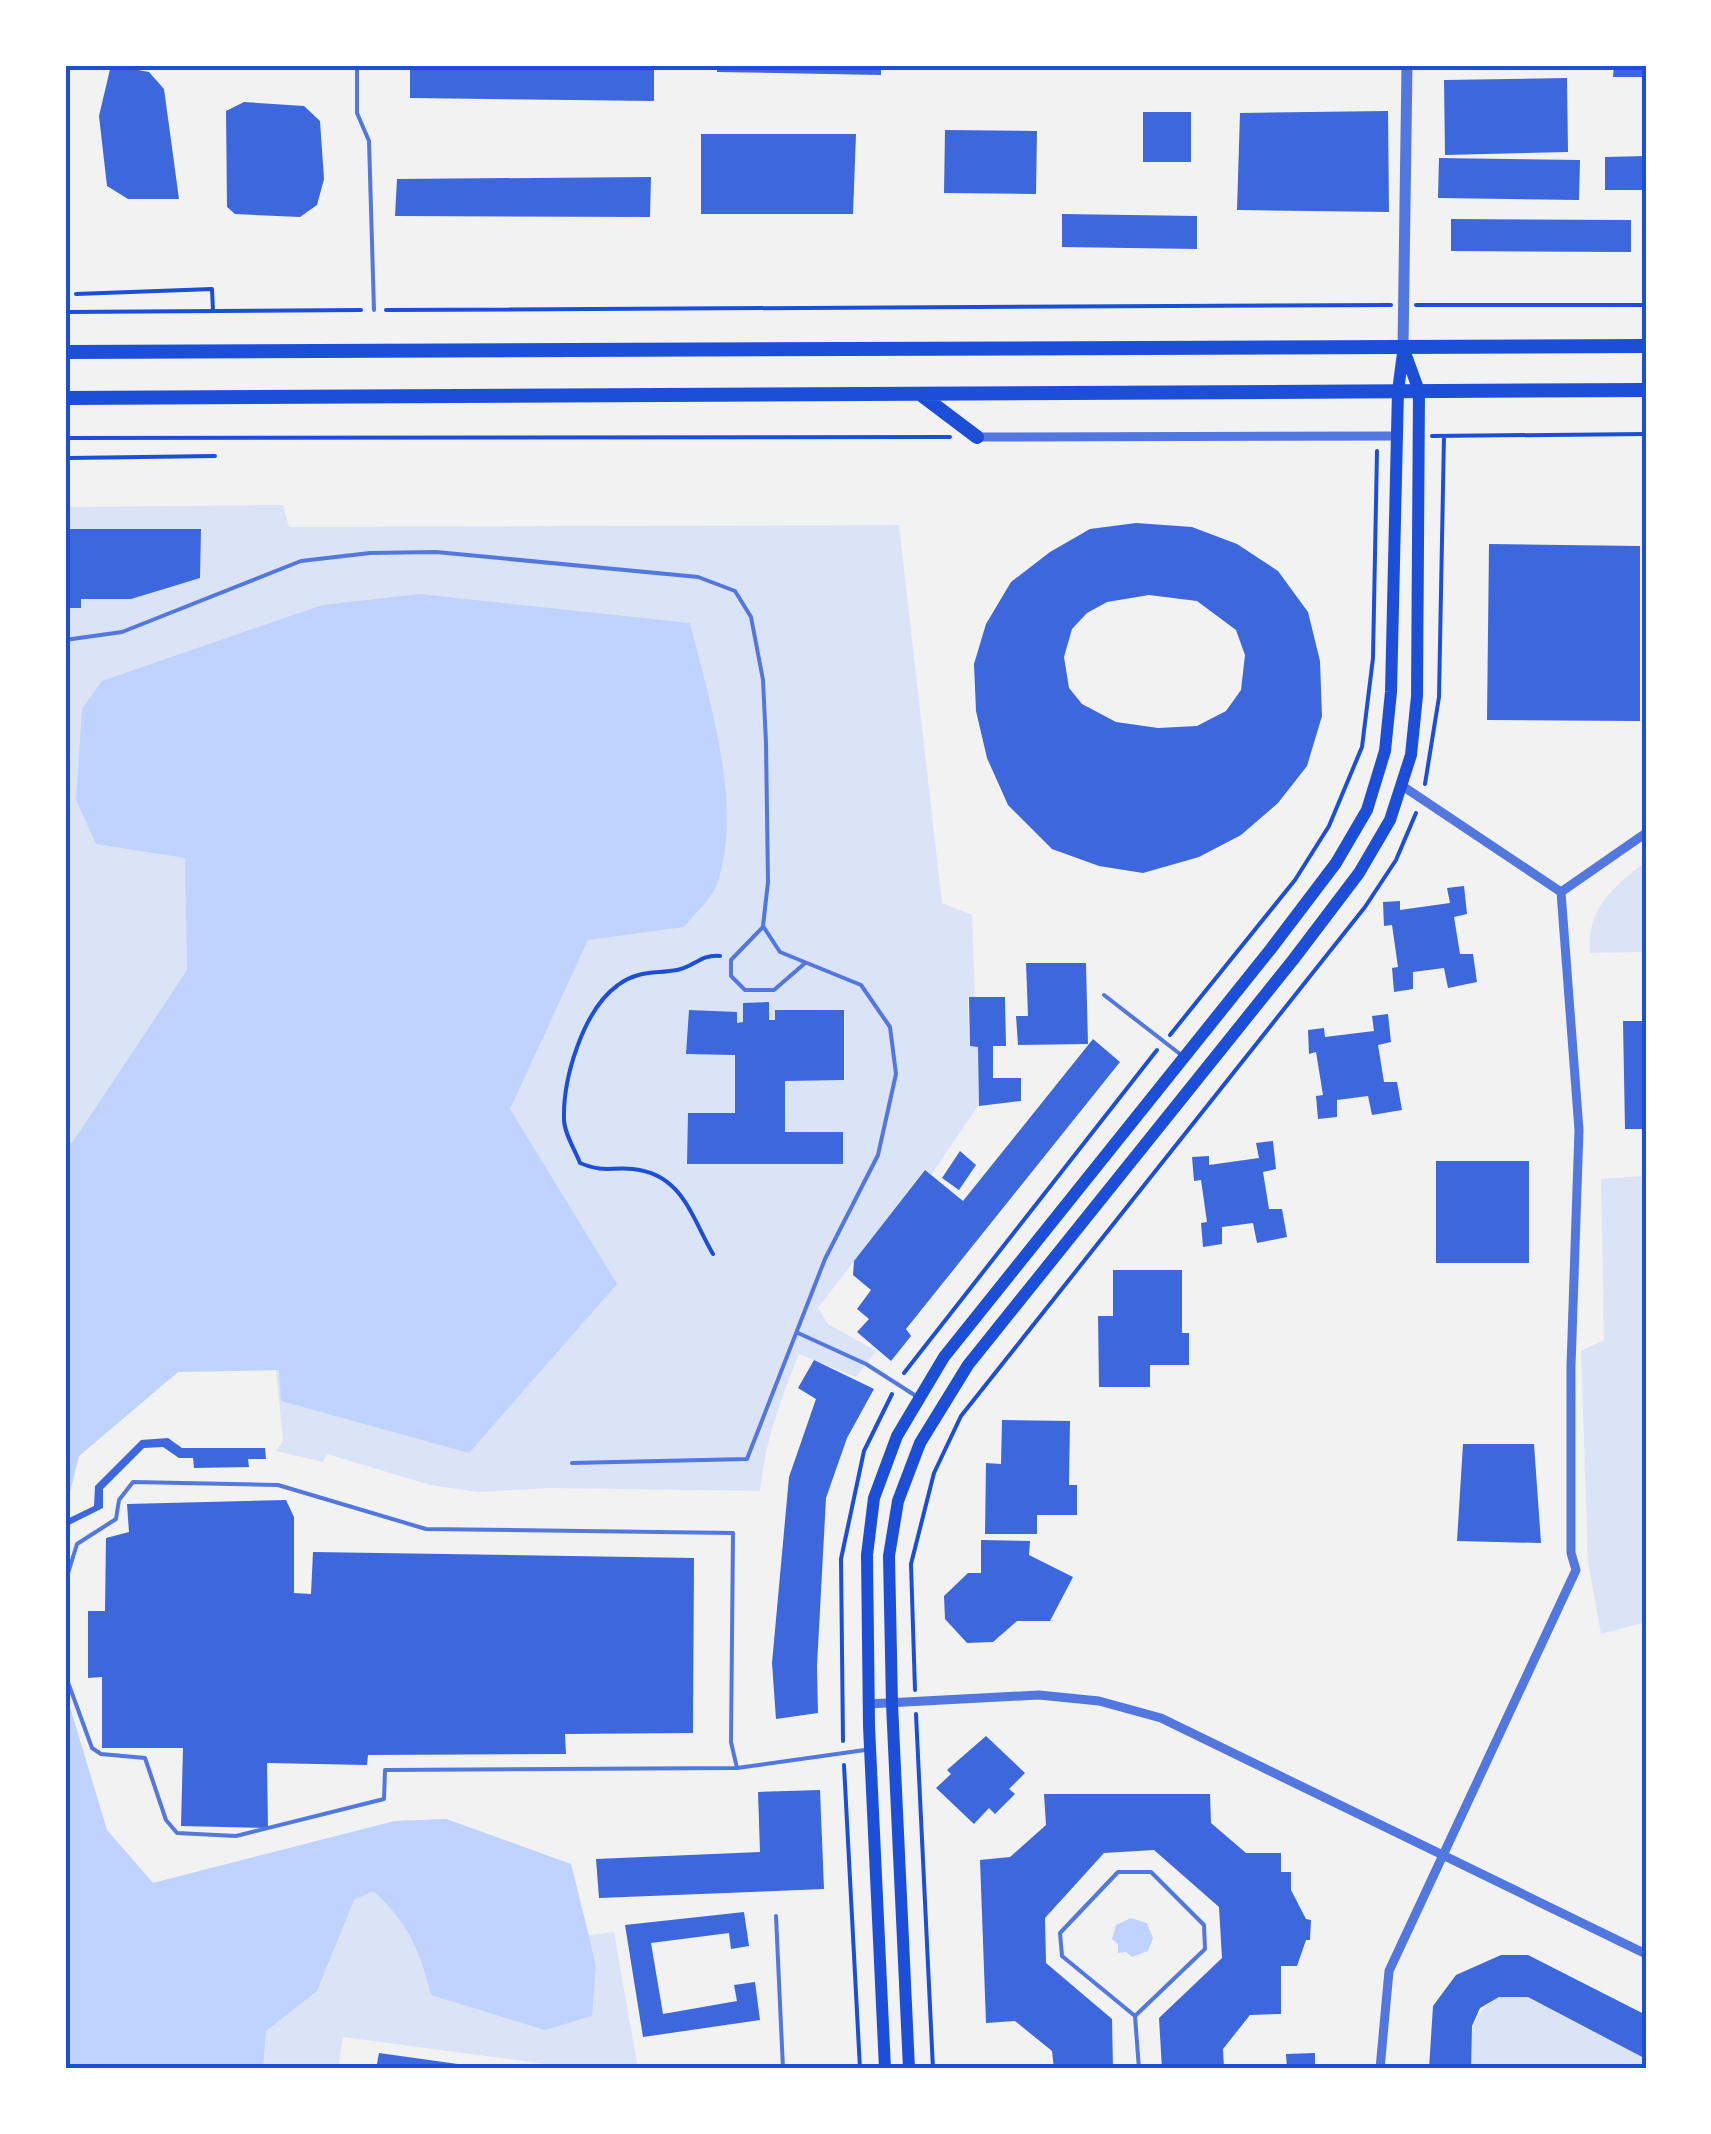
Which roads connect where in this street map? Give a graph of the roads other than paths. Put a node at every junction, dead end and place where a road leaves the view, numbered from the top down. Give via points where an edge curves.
1 (358, 65) edge
2 (1407, 65) edge
3 (374, 310) road end
4 (1646, 346) edge
5 (1403, 347) junction
6 (65, 352) edge
7 (1646, 390) edge
8 (1398, 391) junction
9 (1419, 391) junction
10 (920, 393) junction
11 (65, 398) edge
12 (977, 436) joint
13 (1397, 436) junction
14 (65, 640) edge
15 (1401, 785) junction
16 (1646, 833) edge
17 (1561, 892) junction
18 (763, 926) junction
19 (804, 964) junction
20 (1104, 995) dead end
21 (1184, 1057) junction
22 (798, 1333) junction
23 (920, 1398) junction
24 (572, 1463) dead end
25 (65, 1583) edge
26 (65, 1674) edge
27 (868, 1704) junction
28 (892, 1704) junction
29 (870, 1750) junction
30 (737, 1768) junction
31 (1441, 1854) junction
32 (776, 1916) dead end
33 (1646, 1954) edge
34 (1134, 2016) junction
35 (782, 2069) edge
36 (885, 2069) edge
37 (909, 2069) edge
38 (1138, 2069) edge
39 (1380, 2069) edge

1 - 3 lane via 358,113 370,141
2 - 5 street
4 - 5 main road
5 - 6 main road
5 - 8 main road
5 - 9 main road
7 - 9 main road
8 - 9 main road
8 - 10 main road
8 - 13 main road
9 - 15 main road via 1418,696
10 - 11 main road
10 - 12 main road
12 - 13 street
13 - 21 main road via 1392,692 1386,751 1367,810 1336,864
14 - 18 lane via 122,632 301,561 370,553 436,552 684,575 735,591 752,617 763,680
15 - 17 street
15 - 28 main road via 1390,820 1359,873 968,1365 920,1443 898,1501 889,1556
16 - 17 street
17 - 31 street via 1579,1130 1571,1366 1576,1570
18 - 19 lane via 780,952
18 - 19 lane via 731,960 731,976 746,990 774,990
19 - 22 lane via 861,985 890,1027 896,1074 878,1155 825,1259
20 - 21 lane
21 - 23 main road via 944,1357
22 - 23 lane
22 - 24 lane via 748,1459
23 - 27 main road via 897,1436 874,1498 866,1555
25 - 30 lane via 77,1544 116,1519 119,1500 133,1482 278,1485 426,1529 734,1533 731,1742
26 - 30 lane via 92,1748 145,1758 166,1820 177,1833 236,1836 384,1799 384,1770
27 - 28 street
27 - 29 main road
28 - 31 street via 1039,1695 1099,1701 1162,1718
28 - 37 main road
29 - 30 lane
29 - 36 main road
31 - 33 street
31 - 39 street via 1389,1972
32 - 35 lane
34 - 34 lane via 1205,1949 1204,1925 1151,1872 1118,1872 1060,1934 1062,1956
34 - 38 lane

